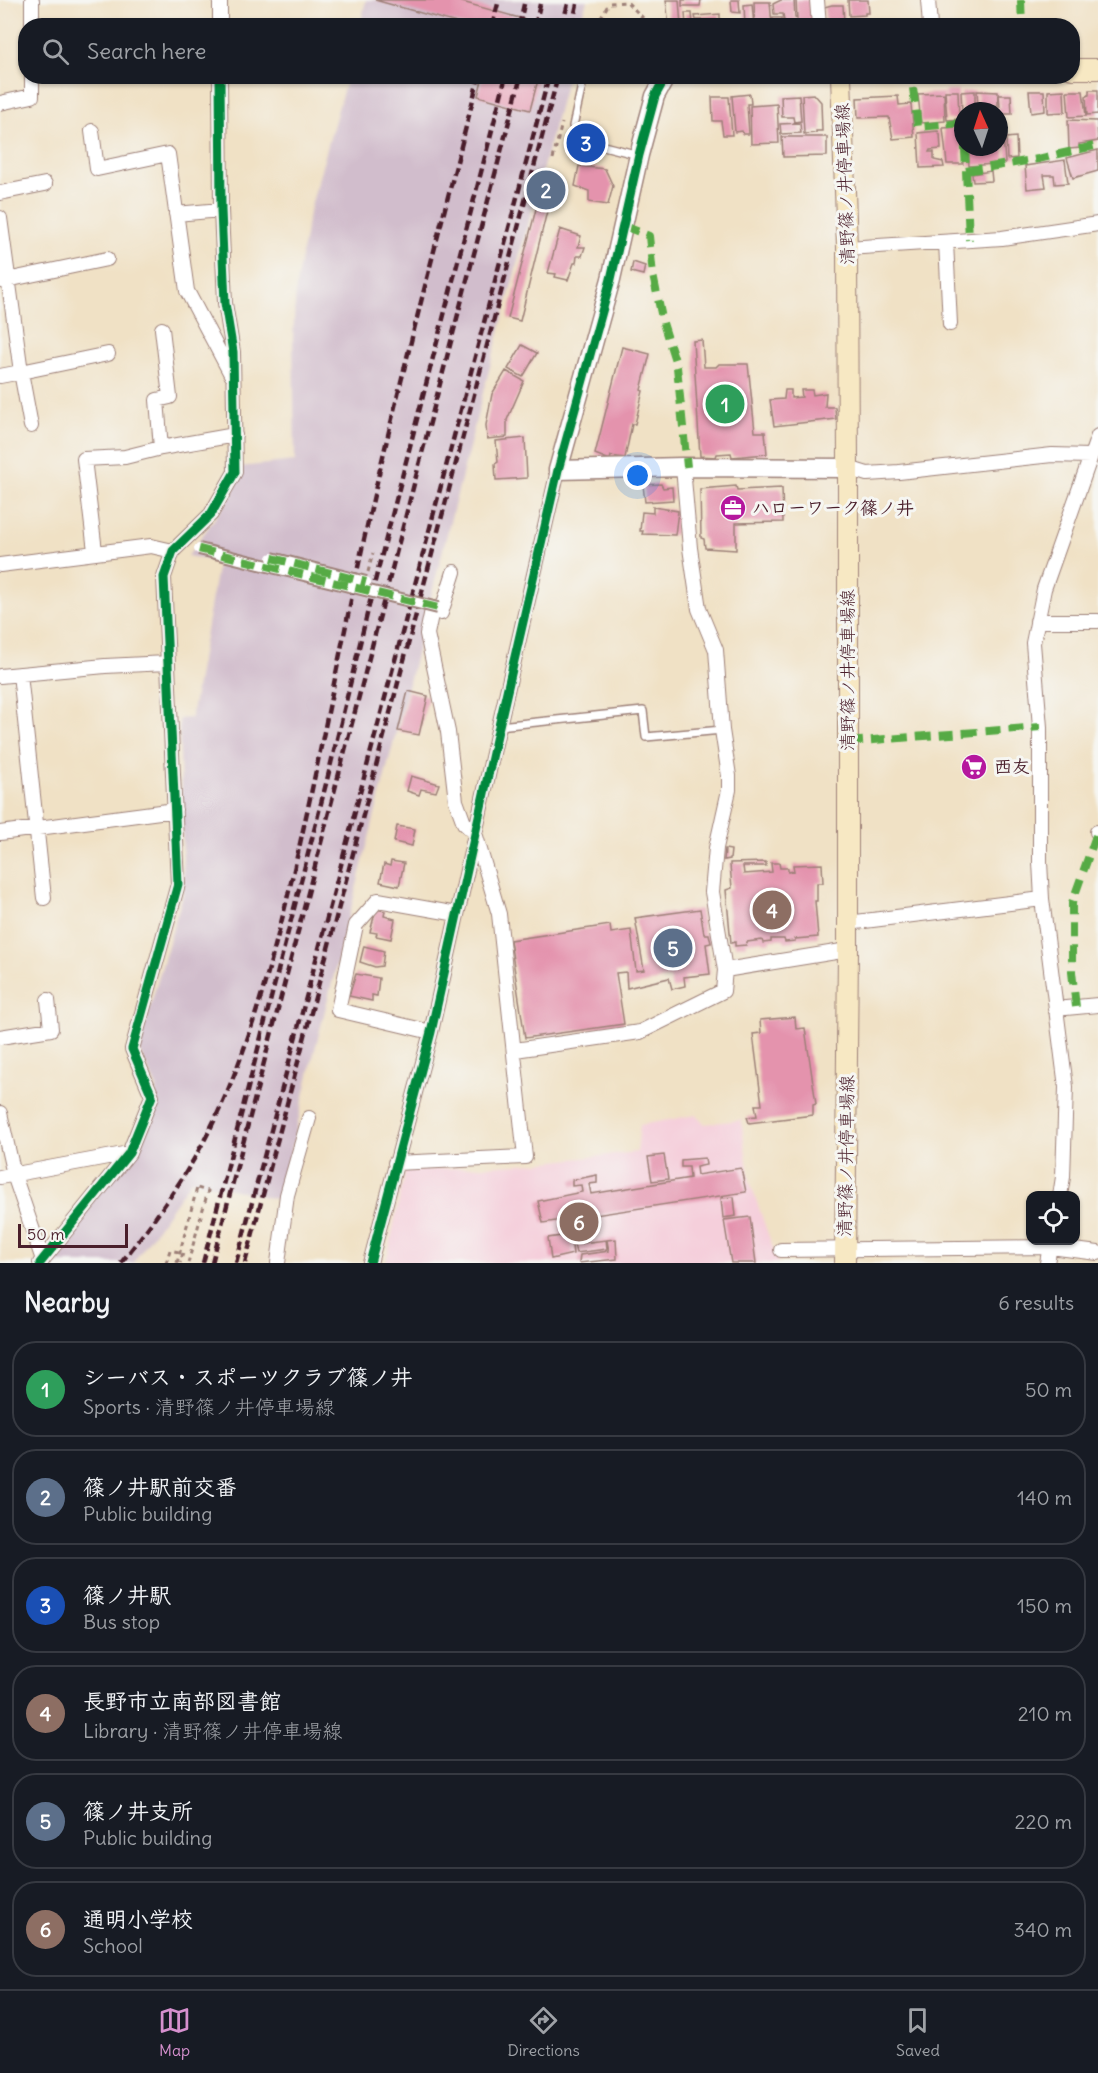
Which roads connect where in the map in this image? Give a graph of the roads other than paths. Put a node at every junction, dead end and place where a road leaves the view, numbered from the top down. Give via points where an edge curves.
1 (32, 0) edge
2 (220, 0) edge
3 (817, 0) edge
4 (928, 0) edge
5 (32, 18) edge
6 (220, 18) edge
7 (818, 18) edge
8 (929, 18) edge
9 (1080, 69) edge
10 (1098, 69) edge
11 (32, 84) edge
12 (220, 84) edge
13 (582, 84) edge
14 (662, 84) edge
15 (841, 84) edge
16 (0, 104) edge
17 (92, 131) dead end
18 (639, 155) junction
19 (45, 184) dead end
20 (0, 193) edge
21 (221, 210) junction
22 (176, 214) junction
23 (0, 218) edge
24 (1098, 224) edge
25 (946, 242) junction
26 (847, 248) junction
27 (107, 259) dead end
28 (4, 280) edge
29 (950, 324) dead end
30 (162, 329) dead end
31 (108, 354) dead end
32 (21, 372) junction
33 (0, 376) edge
34 (232, 378) junction
35 (31, 426) dead end
36 (235, 435) junction
37 (1098, 436) edge
38 (161, 448) junction
39 (1090, 456) junction
40 (683, 467) junction
41 (848, 468) junction
42 (558, 470) junction
43 (199, 549) dead end
44 (95, 551) junction
45 (173, 551) junction
46 (272, 558) dead end
47 (0, 565) edge
48 (453, 572) dead end
49 (366, 582) road end
50 (438, 608) dead end
51 (1037, 621) junction
52 (1098, 621) edge
53 (167, 663) junction
54 (20, 674) junction
55 (0, 676) edge
56 (499, 726) junction
57 (722, 730) junction
58 (175, 810) junction
59 (37, 827) junction
60 (0, 833) edge
61 (475, 833) junction
62 (44, 898) dead end
63 (1042, 899) junction
64 (457, 914) junction
65 (848, 923) junction
66 (848, 950) junction
67 (725, 970) junction
68 (48, 1000) dead end
69 (1098, 1005) edge
70 (1055, 1009) junction
71 (431, 1032) junction
72 (0, 1037) edge
73 (515, 1050) junction
74 (0, 1113) edge
75 (309, 1118) dead end
76 (129, 1153) junction
77 (395, 1163) junction
78 (7, 1176) edge
79 (1061, 1191) edge
80 (1034, 1245) edge
81 (1051, 1245) edge
82 (1056, 1245) edge
83 (781, 1250) dead end
84 (1098, 1253) edge
85 (845, 1256) edge
86 (41, 1261) edge
87 (278, 1263) edge
88 (370, 1263) edge
89 (1047, 1263) edge

1 - 5 street
2 - 6 street
3 - 7 street
4 - 8 street
9 - 10 main road
11 - 16 street via 32,96
12 - 21 street
13 - 18 lane via 573,126 580,140
14 - 18 street
15 - 26 main road, 清野篠ノ井停車場線
17 - 22 street via 97,169 168,154
18 - 42 street via 611,279
19 - 20 street
21 - 22 street
21 - 34 street
22 - 34 street via 187,291
23 - 28 street
24 - 25 street
25 - 26 street
25 - 29 street
26 - 41 main road, 清野篠ノ井停車場線
27 - 28 street
28 - 32 street
30 - 38 street via 170,397 157,400
31 - 32 street
32 - 33 street
32 - 35 street
34 - 36 street
36 - 38 street
36 - 45 street via 235,471 211,514
37 - 39 street
38 - 44 street via 125,457 84,459
39 - 41 street via 1052,455 867,474
39 - 51 street via 1044,589
40 - 41 street
40 - 42 street
40 - 57 street via 699,609 716,650
41 - 65 main road, 清野篠ノ井停車場線
42 - 56 street
43 - 50 street, bridge
44 - 45 street via 151,546
44 - 47 street
45 - 53 street via 164,577
46 - 49 street, bridge
48 - 61 street via 441,613 432,610 427,634 456,801 464,823
51 - 52 street
51 - 63 street via 1033,642 1040,727
53 - 54 street
53 - 58 street
54 - 55 street
54 - 59 street
56 - 57 lane via 643,711 646,737
56 - 61 street
57 - 67 street via 729,790 716,848 712,892
58 - 59 street
58 - 76 street via 178,884 132,1049 152,1096
59 - 60 street
59 - 62 street
61 - 64 street
61 - 73 street via 499,914
63 - 65 street
63 - 70 street
64 - 71 street
64 - 71 street via 378,900 356,926 338,1010
65 - 66 main road, 清野篠ノ井停車場線
66 - 67 street
66 - 85 main road, 清野篠ノ井停車場線
67 - 73 street via 723,991 640,1032
68 - 72 street via 51,1029
69 - 70 street
70 - 79 street via 1066,1087
71 - 77 street
73 - 77 street via 525,1157
74 - 78 street
75 - 87 street via 287,1195
76 - 78 street
76 - 86 street
77 - 88 street
78 - 86 street
80 - 85 street
81 - 89 street
82 - 84 street
83 - 85 street

